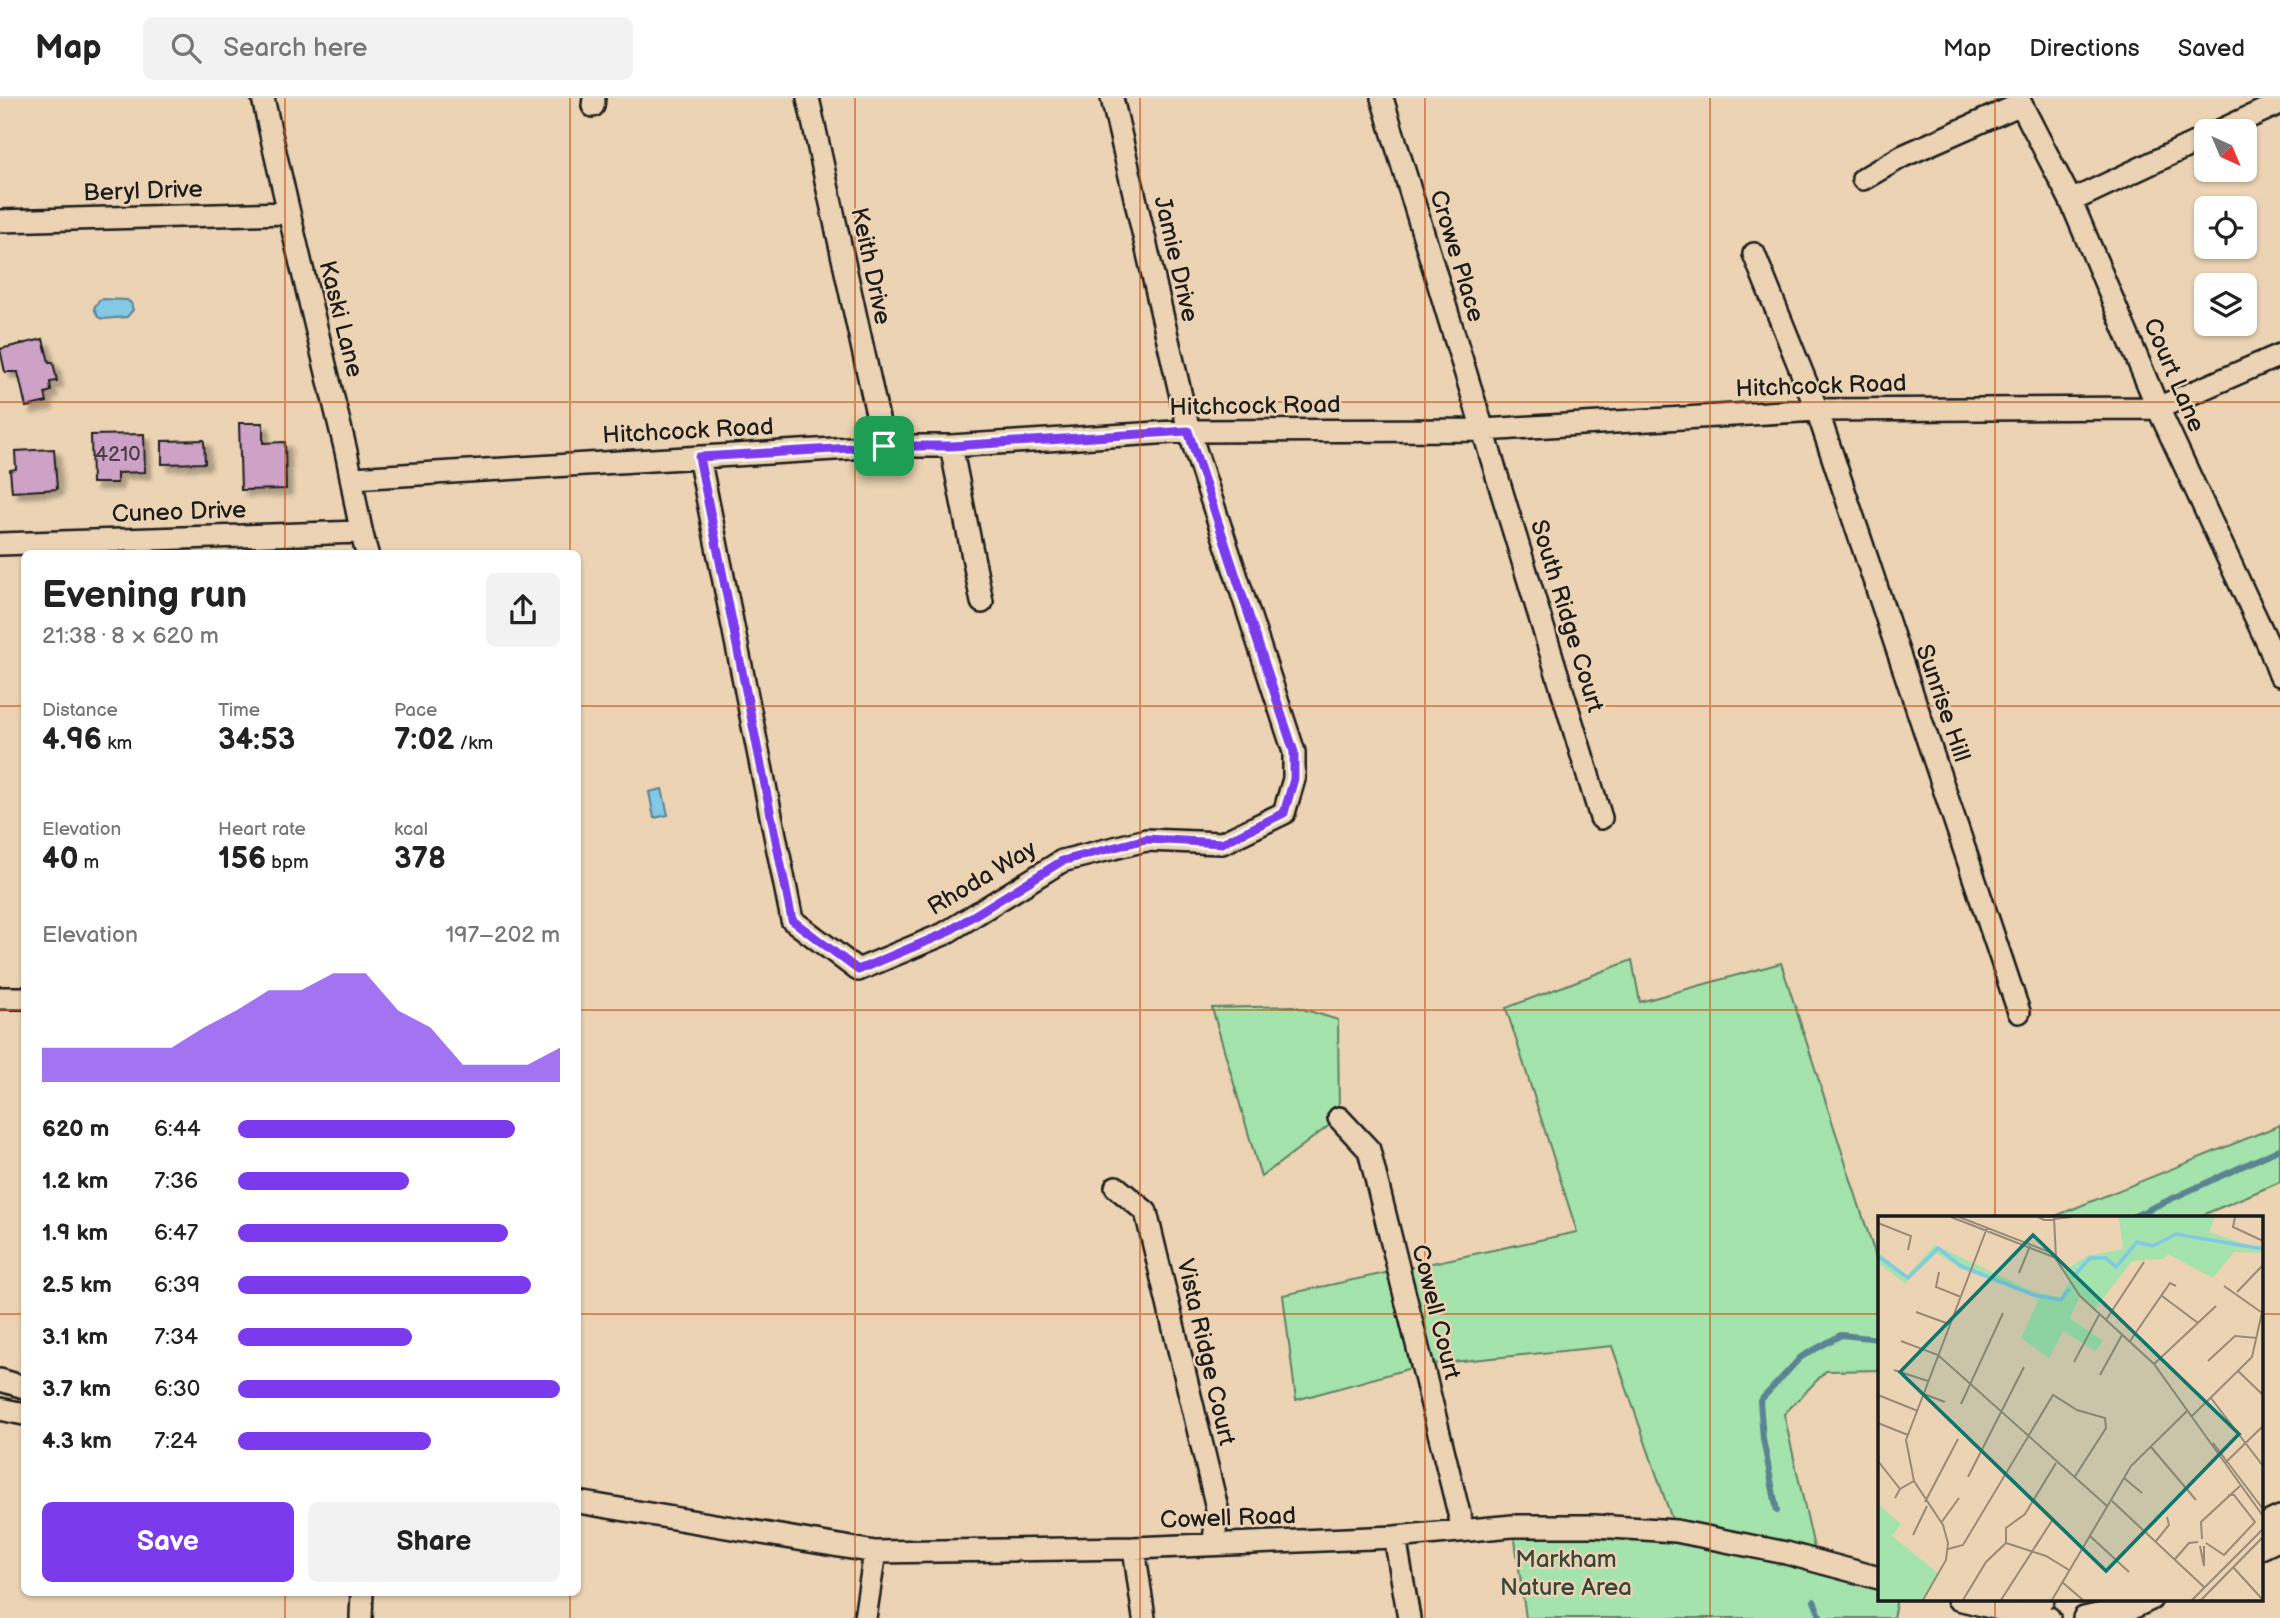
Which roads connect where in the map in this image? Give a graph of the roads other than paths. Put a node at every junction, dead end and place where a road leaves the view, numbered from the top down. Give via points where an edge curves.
1 (263, 98) edge
2 (808, 98) edge
3 (1112, 98) edge
4 (1382, 98) edge
5 (2019, 101) edge
6 (2280, 103) edge
7 (2245, 119) edge
8 (2194, 143) edge
9 (1863, 178) dead end
10 (2071, 201) junction
11 (288, 213) junction
12 (0, 221) edge
13 (1754, 254) dead end
14 (2280, 355) edge
15 (2158, 408) junction
16 (1817, 410) junction
17 (1482, 430) junction
18 (1188, 431) junction
19 (884, 446) junction
20 (951, 446) junction
21 (699, 457) junction
22 (353, 478) junction
23 (360, 531) junction
24 (0, 544) edge
25 (366, 550) edge
26 (982, 602) dead end
27 (2275, 643) edge
28 (2280, 674) edge
29 (1601, 818) dead end
30 (0, 998) edge
31 (21, 998) edge
32 (2020, 1012) dead end
33 (1339, 1118) dead end
34 (1116, 1188) dead end
35 (0, 1380) edge
36 (21, 1386) edge
37 (0, 1409) edge
38 (21, 1412) edge
39 (581, 1503) edge
40 (2280, 1517) edge
41 (2262, 1526) edge
42 (1463, 1530) junction
43 (1395, 1537) junction
44 (2280, 1539) edge
45 (1214, 1543) junction
46 (1134, 1548) junction
47 (2262, 1548) edge
48 (875, 1552) junction
49 (1878, 1578) edge
50 (362, 1596) edge
51 (1962, 1600) edge
52 (2042, 1600) edge
53 (2149, 1600) edge
54 (2024, 1617) edge
55 (361, 1618) edge
56 (865, 1618) edge
57 (1144, 1618) edge
58 (1409, 1618) edge
59 (2049, 1618) edge
60 (2084, 1618) edge

1 - 11 street, Kaski Lane
2 - 19 street, Keith Drive
3 - 18 street, Jamie Drive
4 - 17 street, Crowe Place
5 - 9 street
5 - 10 street, Court Lane
6 - 7 street
8 - 10 street
10 - 15 street, Court Lane
11 - 12 street, Beryl Drive
11 - 22 street, Kaski Lane
13 - 16 street, Sunrise Hill
14 - 15 street
15 - 16 street, Hitchcock Road
15 - 27 street, Court Lane
16 - 17 street, Hitchcock Road
16 - 32 street, Sunrise Hill
17 - 18 street, Hitchcock Road
17 - 29 street, South Ridge Court
18 - 20 street, Hitchcock Road
18 - 21 street, Rhoda Way via 1294,752 1294,779 1284,813 1222,843 1146,839 1062,861 944,934 858,970 792,920
19 - 20 street, Hitchcock Road
19 - 21 street, Hitchcock Road
20 - 26 street
21 - 22 street, Hitchcock Road
22 - 23 street, Kaski Lane
23 - 24 street, Cuneo Drive
23 - 25 street, Kaski Lane
27 - 28 street, Court Lane
30 - 31 street
33 - 42 street, Cowell Court via 1369,1150
34 - 45 street, Vista Ridge Court via 1146,1212 1217,1508
35 - 36 street
37 - 38 street
39 - 48 street, Cowell Road
40 - 41 street
42 - 43 street, Cowell Road
42 - 49 street, Cowell Road via 1595,1526 1676,1531
43 - 45 street, Cowell Road
43 - 58 street
44 - 47 street
45 - 46 street, Cowell Road
46 - 48 street, Cowell Road
46 - 57 street
48 - 56 street
50 - 55 street
51 - 54 street
52 - 54 street
53 - 60 street
54 - 59 street

